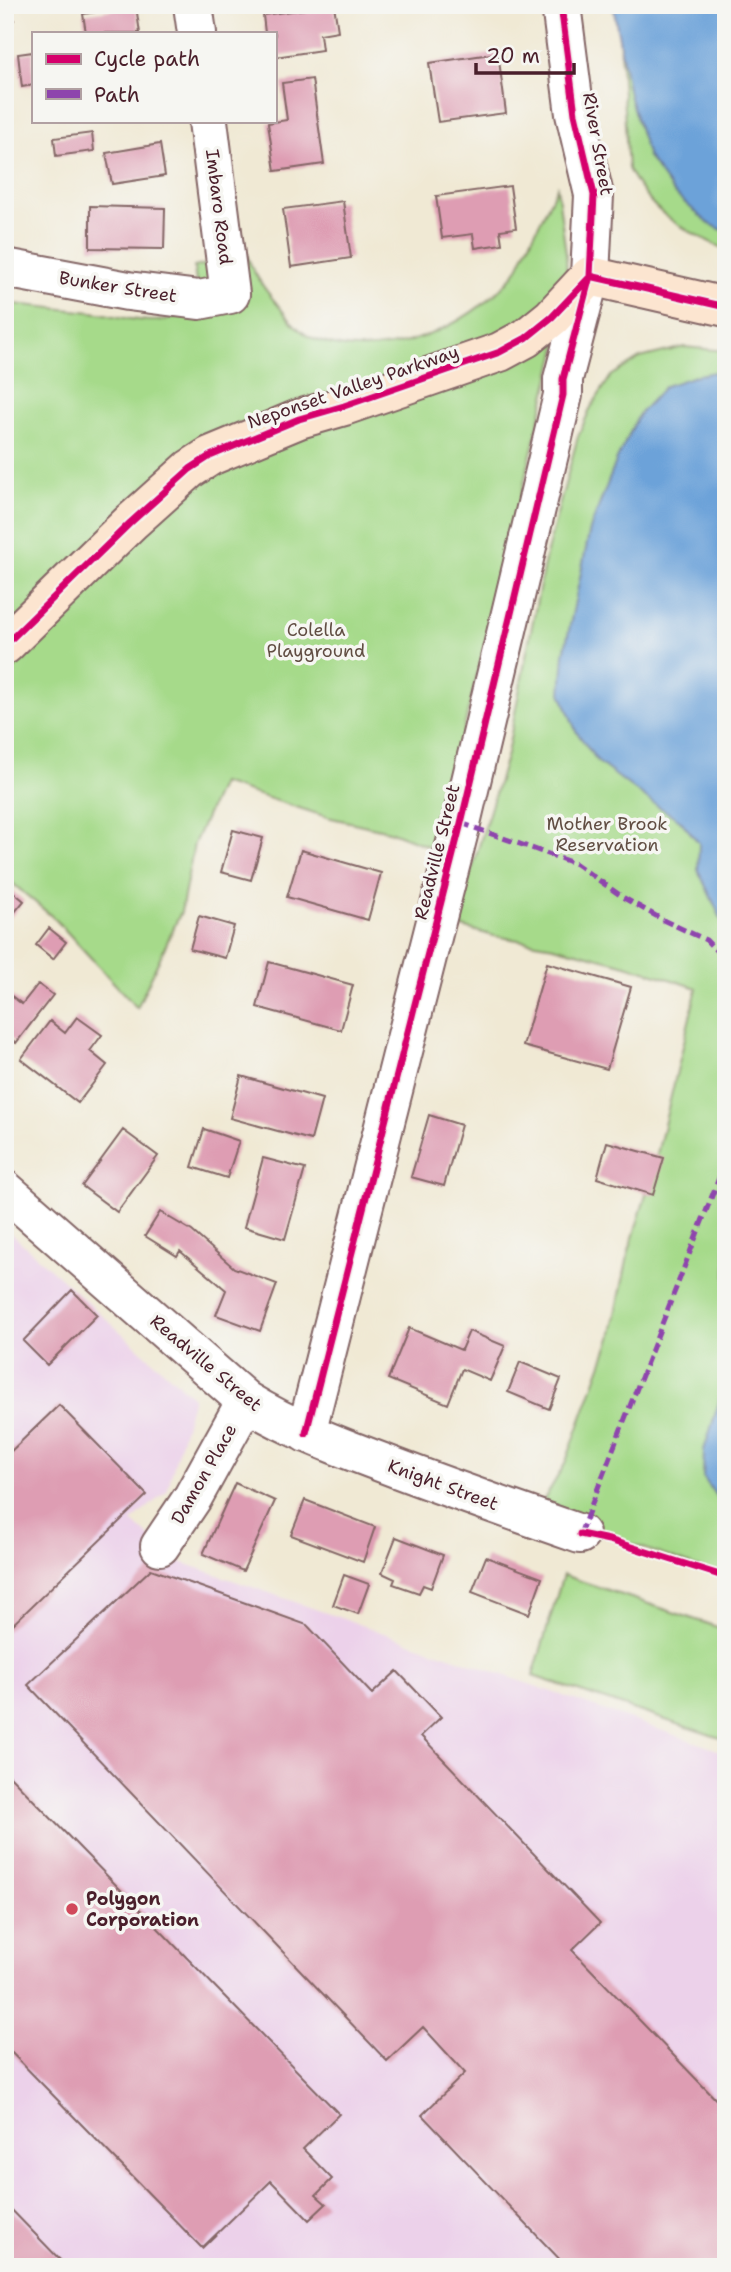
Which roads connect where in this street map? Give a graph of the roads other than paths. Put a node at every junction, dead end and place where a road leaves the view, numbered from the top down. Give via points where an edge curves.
1 (193, 5) edge
2 (561, 5) edge
3 (197, 32) edge
4 (208, 122) edge
5 (5, 268) edge
6 (590, 276) junction
7 (230, 294) joint
8 (726, 307) edge
9 (5, 645) edge
10 (5, 1190) edge
11 (246, 1401) junction
12 (306, 1433) junction
13 (580, 1534) dead end
14 (160, 1546) dead end

1 - 3 street
2 - 6 street, River Street via 575,114 594,195
4 - 7 street, Imbaro Road
5 - 7 street, Bunker Street via 199,300
6 - 8 main road
6 - 9 main road, Neponset Valley Parkway via 552,317 500,352 299,419 190,469
6 - 12 street, Readville Street via 461,823
10 - 11 street, Readville Street
11 - 12 street, Readville Street
11 - 14 street, Damon Place
12 - 13 street, Knight Street

